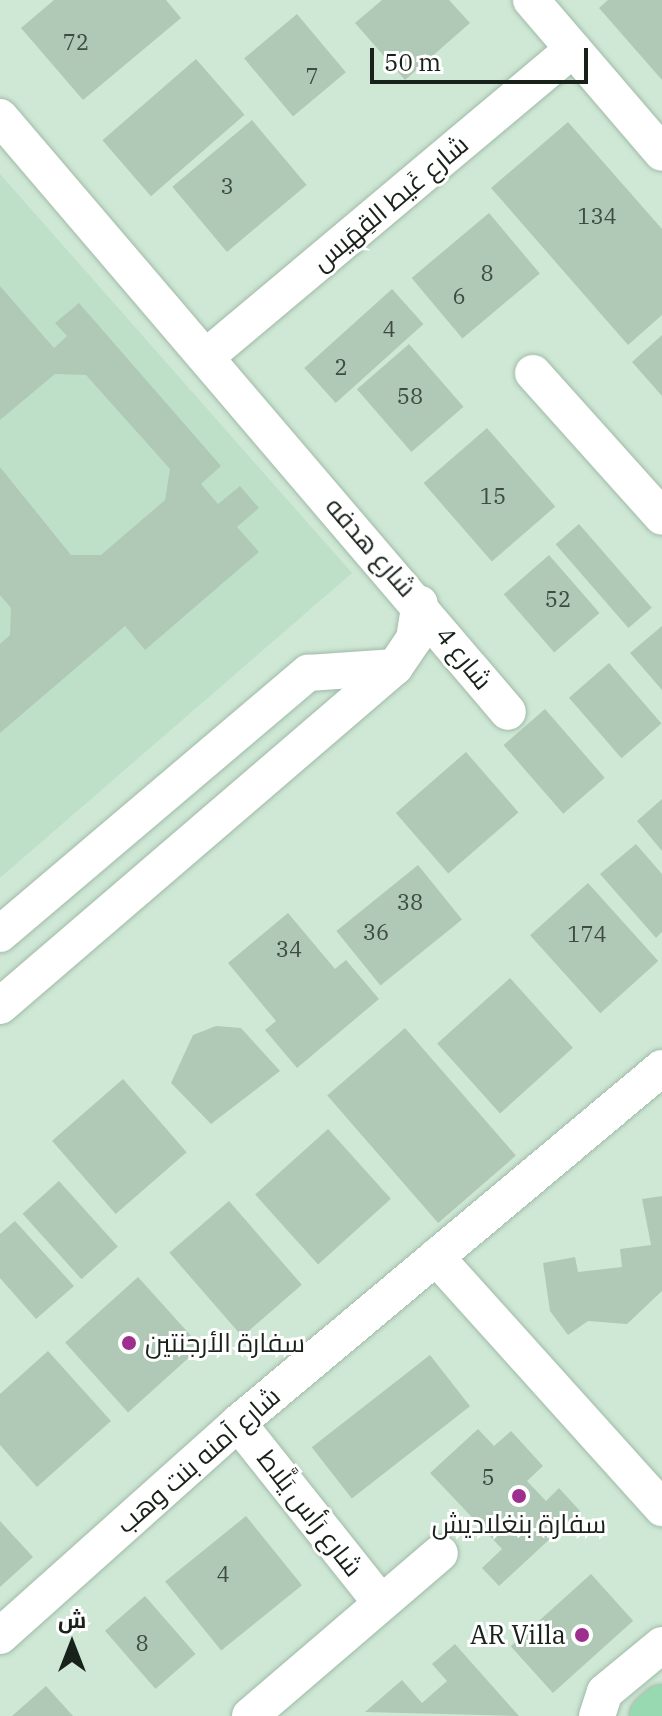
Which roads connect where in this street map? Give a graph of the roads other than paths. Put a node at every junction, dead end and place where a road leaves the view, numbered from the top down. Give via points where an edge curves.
1 (531, 0) edge
2 (573, 49) junction
3 (0, 117) edge
4 (656, 134) edge
5 (206, 357) junction
6 (533, 373) dead end
7 (662, 517) edge
8 (420, 603) junction
9 (395, 667) junction
10 (508, 712) dead end
11 (0, 934) edge
12 (0, 1006) edge
13 (662, 1068) edge
14 (436, 1257) junction
15 (238, 1423) junction
16 (662, 1508) edge
17 (440, 1553) dead end
18 (381, 1603) junction
19 (0, 1636) edge
20 (662, 1645) edge
21 (662, 1707) edge
22 (250, 1716) edge
23 (597, 1716) edge
24 (652, 1716) edge

1 - 2 street
2 - 4 street
2 - 5 street, شارع غَيط القِهَيس
3 - 5 street, شارع هدفه
5 - 8 street, شارع هدفه
6 - 7 street
8 - 9 street, شارع هدفه via 414,639
8 - 10 street, شارع 4
9 - 11 street via 308,673
9 - 12 street, شارع هدفه
13 - 14 street, شارع آمنه بنت وهب
14 - 15 street, شارع آمنه بنت وهب
14 - 16 street
15 - 18 street, شارع رَأس يَلَّاط
15 - 19 street, شارع آمنه بنت وهب
17 - 18 street, شارع رَأس يَلَّاط
18 - 22 street, شارع رَأس يَلَّاط
20 - 23 street via 605,1692
21 - 24 main road

